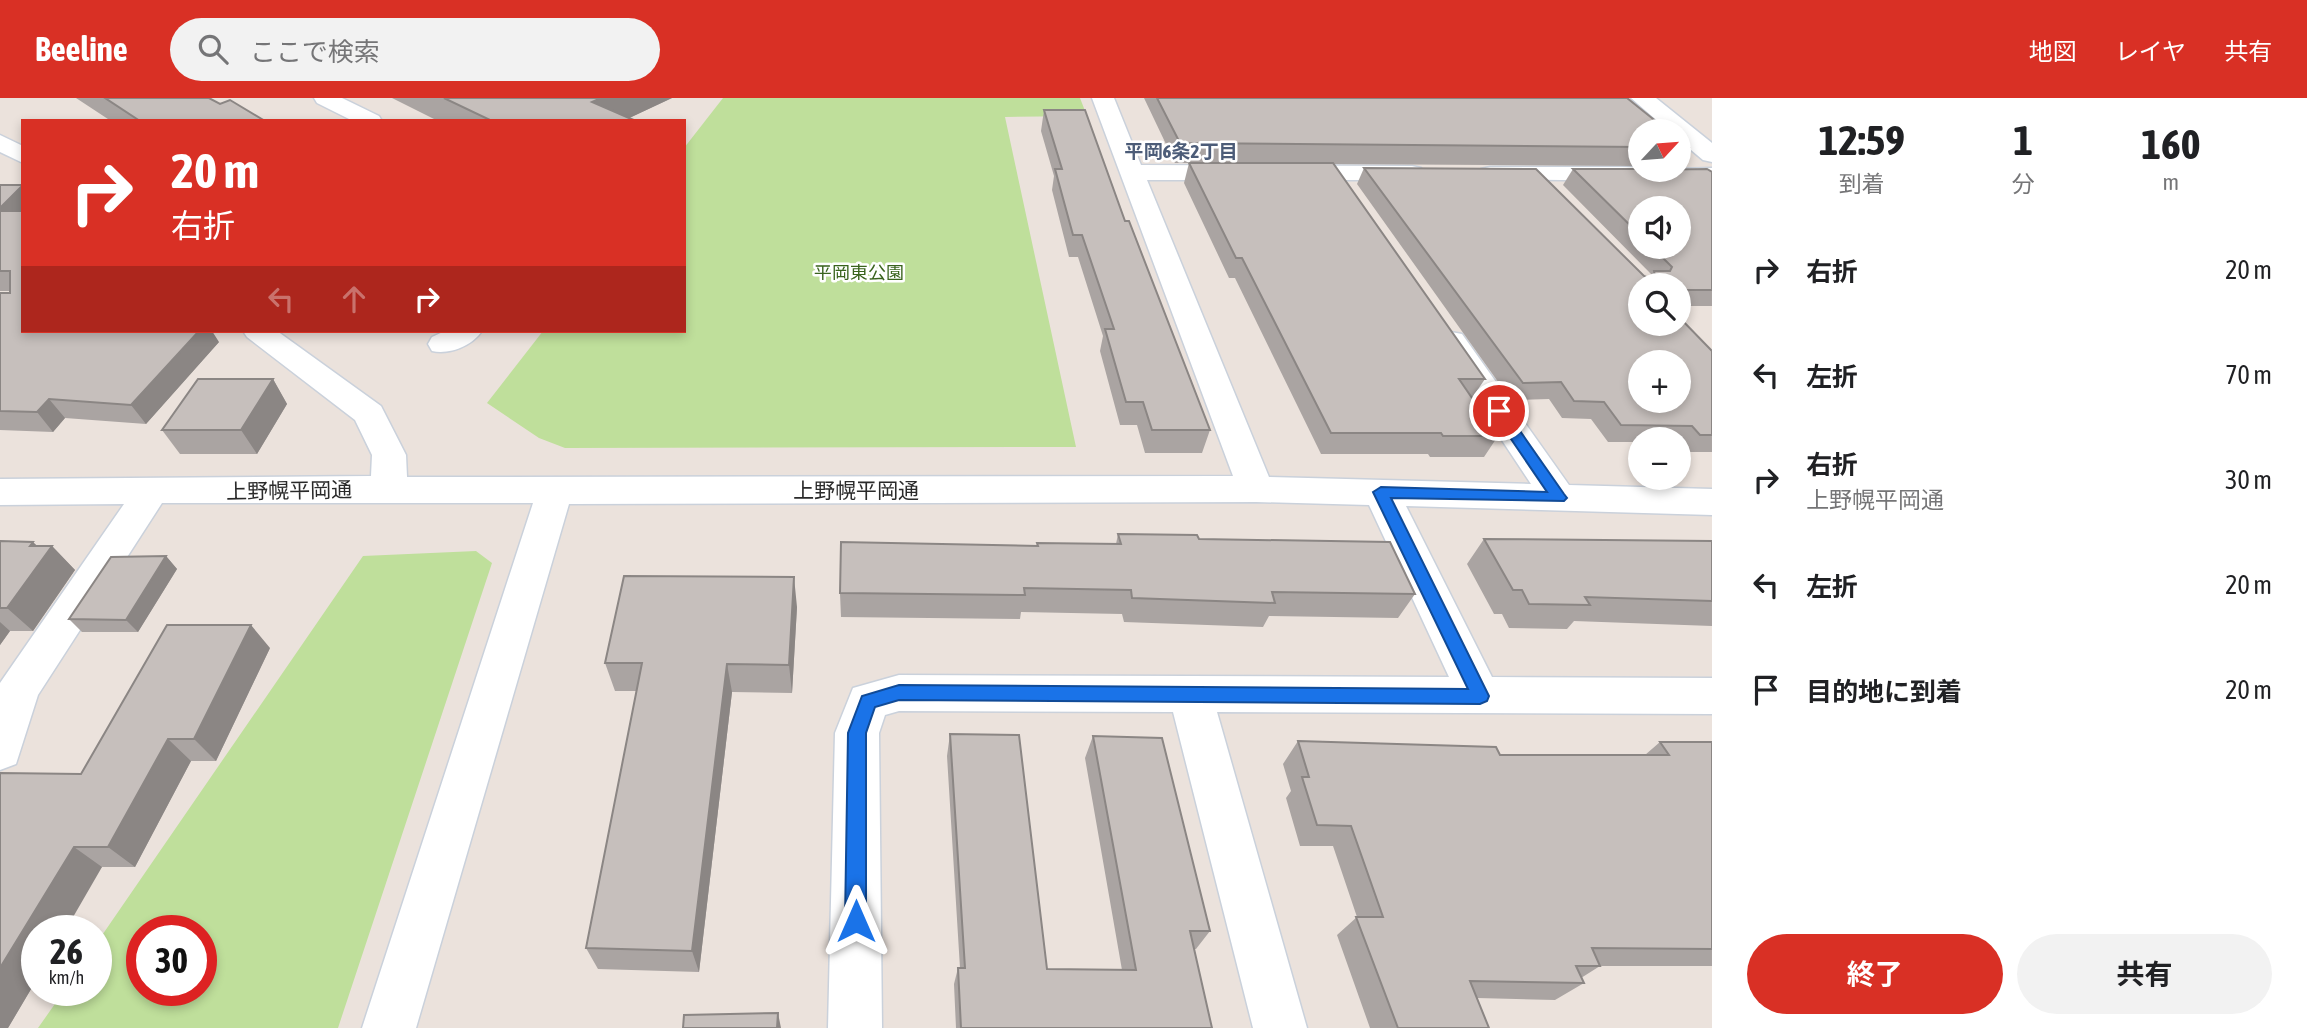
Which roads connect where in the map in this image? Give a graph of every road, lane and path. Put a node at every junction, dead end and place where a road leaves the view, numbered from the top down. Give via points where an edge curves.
1 (325, 98) edge
2 (1103, 98) edge
3 (1642, 98) edge
4 (367, 119) edge
5 (0, 142) edge
6 (21, 155) edge
7 (1712, 155) edge
8 (1132, 172) junction
9 (1441, 174) edge
10 (1468, 174) edge
11 (1535, 174) junction
12 (1712, 176) edge
13 (1562, 202) edge
14 (1435, 318) edge
15 (261, 333) edge
16 (389, 488) junction
17 (1256, 489) junction
18 (555, 491) junction
19 (0, 492) edge
20 (151, 492) junction
21 (1381, 492) junction
22 (1559, 498) junction
23 (1712, 502) edge
24 (1191, 696) junction
25 (1480, 696) junction
26 (1712, 696) edge
27 (0, 750) edge
28 (389, 1028) edge
29 (855, 1028) edge
30 (1280, 1028) edge

1 - 4 street
2 - 8 street
3 - 7 street
5 - 6 street
8 - 9 street via 1341,184
8 - 17 street
10 - 11 street
11 - 12 street
11 - 13 street
14 - 22 street
15 - 16 street via 369,414 389,455
16 - 18 street, 上野幌平岡通
16 - 20 street, 上野幌平岡通
17 - 18 street, 上野幌平岡通
17 - 21 street, 上野幌平岡通
18 - 28 street
19 - 20 street, 上野幌平岡通
20 - 27 street via 18,690
21 - 22 street, 上野幌平岡通
21 - 25 street
22 - 23 street, 上野幌平岡通
24 - 25 street
24 - 29 street via 899,693 868,701 857,733
24 - 30 street
25 - 26 street

